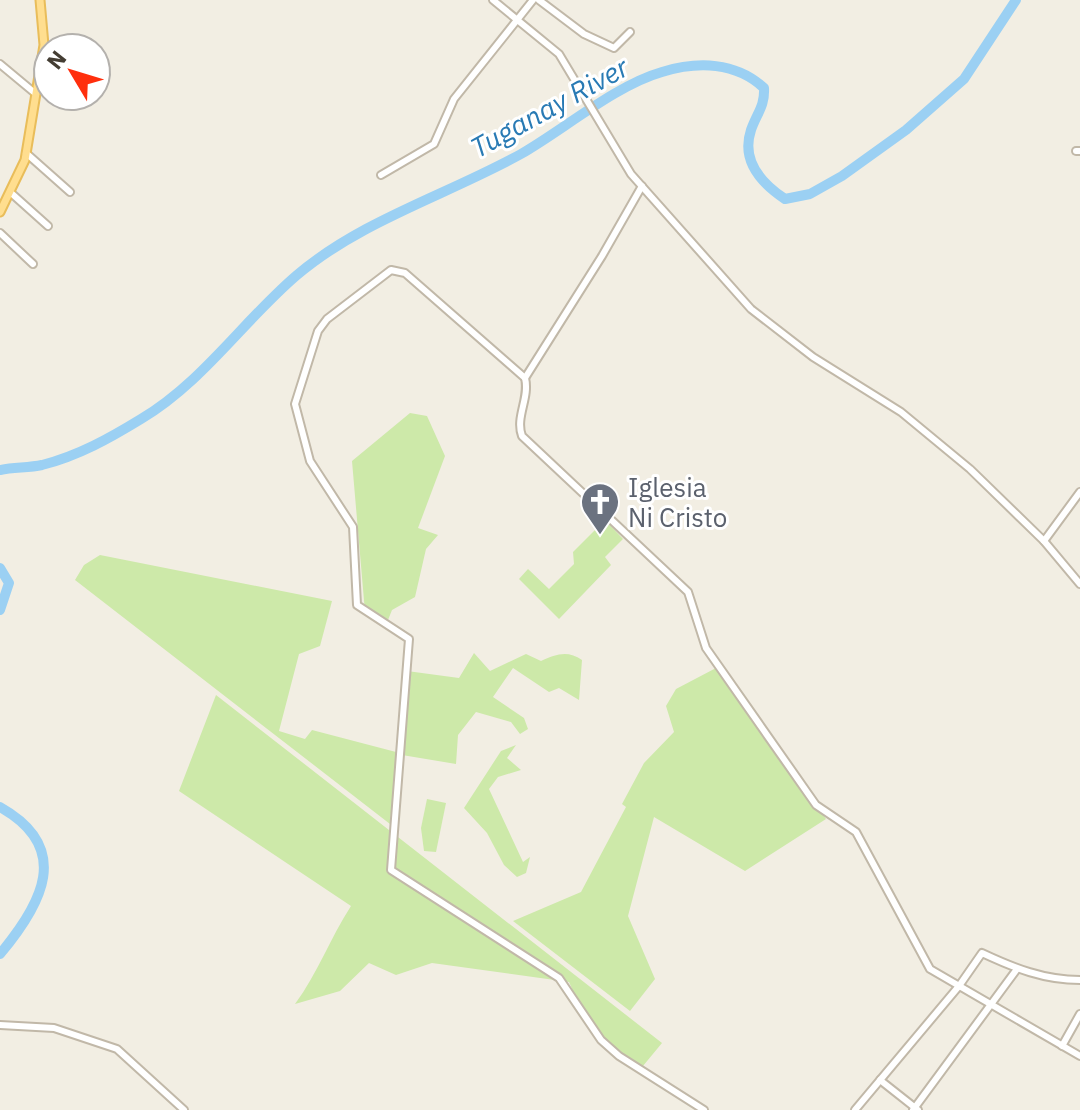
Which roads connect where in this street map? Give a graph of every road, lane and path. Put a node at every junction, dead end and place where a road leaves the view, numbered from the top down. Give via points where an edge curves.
1 (40, 0) edge
2 (493, 0) edge
3 (536, 0) edge
4 (518, 19) junction
5 (45, 32) edge
6 (630, 32) dead end
7 (0, 64) edge
8 (32, 91) edge
9 (33, 112) edge
10 (26, 153) junction
11 (381, 175) dead end
12 (642, 186) junction
13 (10, 192) junction
14 (70, 192) dead end
15 (0, 212) edge
16 (48, 226) dead end
17 (0, 233) edge
18 (33, 264) dead end
19 (525, 378) junction
20 (1080, 492) edge
21 (1044, 541) junction
22 (1080, 584) edge
23 (1017, 969) junction
24 (1080, 980) edge
25 (959, 986) junction
26 (991, 1005) junction
27 (1080, 1014) edge
28 (0, 1025) edge
29 (1062, 1046) junction
30 (1080, 1056) edge
31 (880, 1080) junction
32 (915, 1109) edge
33 (184, 1110) edge
34 (704, 1110) edge
35 (855, 1110) edge

1 - 5 main road
2 - 4 street
3 - 4 street
3 - 6 street via 614,48
4 - 11 street via 454,99 434,144
4 - 12 street via 559,54
7 - 8 street
9 - 10 main road
10 - 13 main road
10 - 14 street
12 - 19 street
12 - 21 street via 751,309 813,357 901,412
13 - 15 main road
13 - 16 street
17 - 18 street
19 - 25 street via 522,436 688,592 706,648 816,805 856,832 930,969
19 - 34 street via 405,273 391,270 322,325 296,393 304,449 353,527 355,600 409,639 390,866 395,875 559,978 601,1040
20 - 21 street
21 - 22 street
23 - 24 street via 1055,980
23 - 25 street via 982,953
23 - 26 street
25 - 26 street
25 - 31 street
26 - 29 street
26 - 32 street
27 - 29 street
28 - 33 street via 54,1028 117,1049
29 - 30 street
31 - 32 street
31 - 35 street

